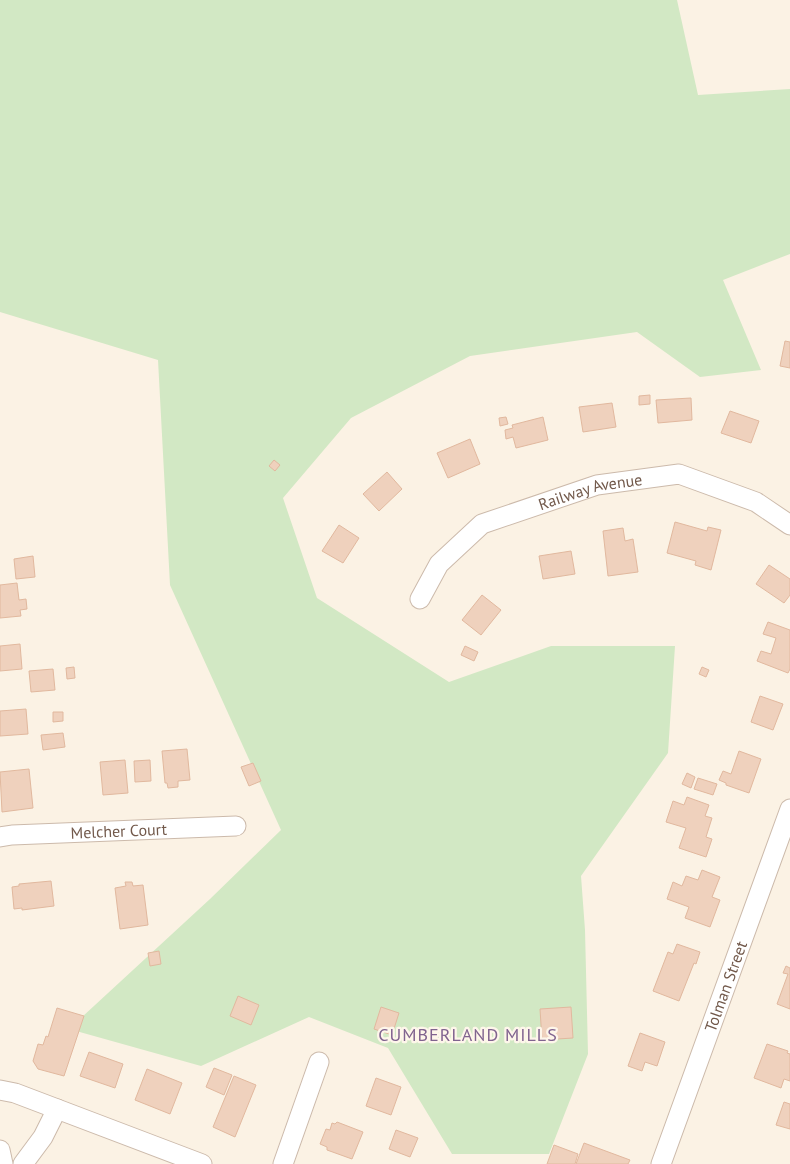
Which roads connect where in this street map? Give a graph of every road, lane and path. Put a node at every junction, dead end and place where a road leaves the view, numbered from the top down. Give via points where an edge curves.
1 (790, 525) edge
2 (420, 599) dead end
3 (790, 809) edge
4 (236, 826) dead end
5 (0, 837) edge
6 (319, 1062) dead end
7 (0, 1090) edge
8 (57, 1109) junction
9 (0, 1150) edge
10 (3, 1164) edge
11 (23, 1164) edge
12 (202, 1164) edge
13 (283, 1164) edge
14 (661, 1164) edge

1 - 2 street, Railway Avenue via 756,502 679,474 597,485 482,524 439,564
3 - 14 street, Tolman Street
4 - 5 street, Melcher Court
6 - 13 street
7 - 8 street
8 - 11 street
8 - 12 street
9 - 10 street

